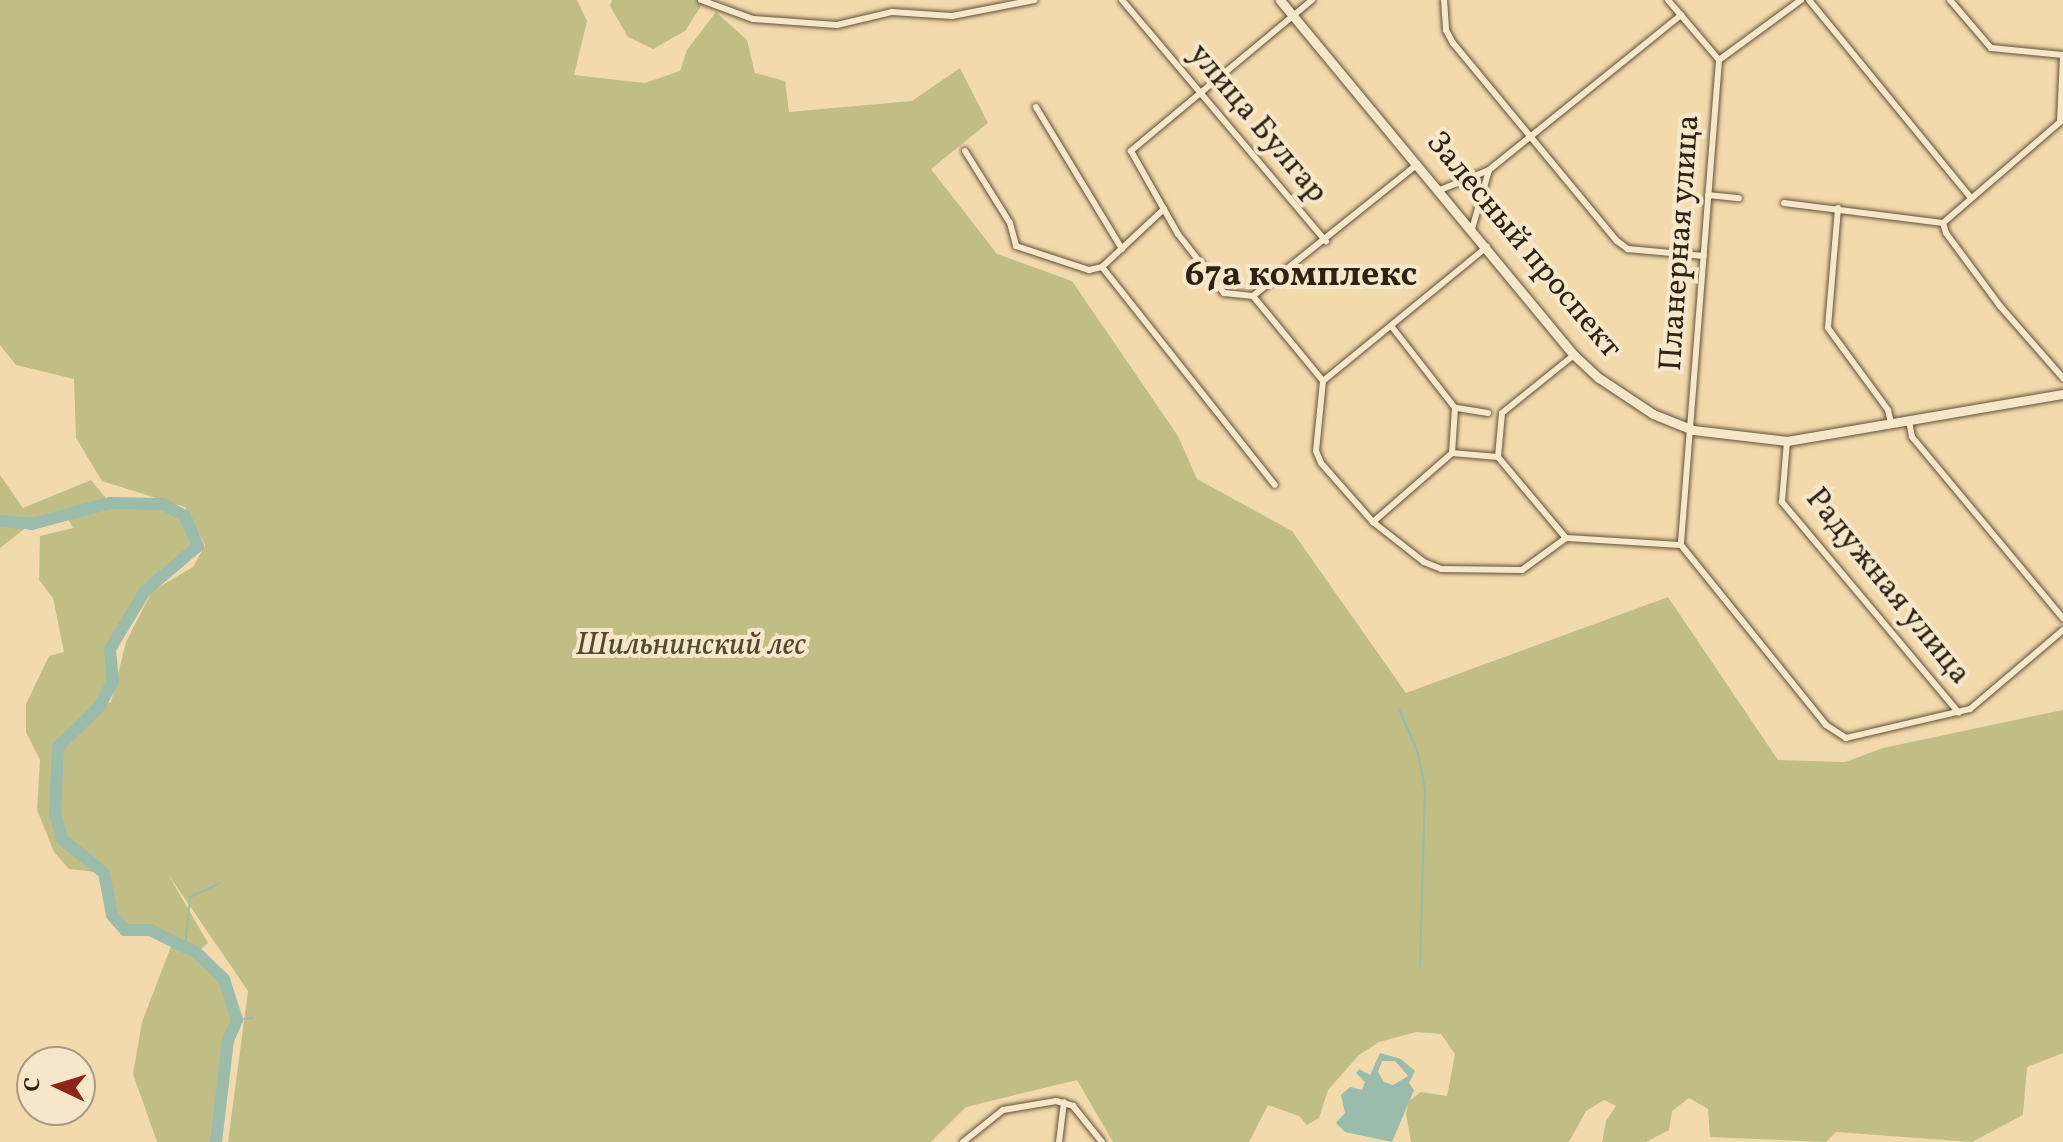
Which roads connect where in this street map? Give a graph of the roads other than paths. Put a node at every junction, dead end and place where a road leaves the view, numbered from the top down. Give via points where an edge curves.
1 (701, 0) edge
2 (1034, 0) edge
3 (1122, 0) edge
4 (1280, 0) edge
5 (1312, 0) edge
6 (1444, 0) edge
7 (1668, 0) edge
8 (1801, 0) edge
9 (1809, 0) edge
10 (1950, 0) edge
11 (1292, 15) junction
12 (1681, 15) junction
13 (2063, 55) edge
14 (1719, 60) junction
15 (1199, 93) junction
16 (1036, 107) dead end
17 (2062, 122) edge
18 (1530, 136) junction
19 (965, 151) dead end
20 (1418, 164) junction
21 (1489, 170) junction
22 (1440, 190) junction
23 (1708, 195) junction
24 (1970, 197) junction
25 (1739, 198) dead end
26 (1784, 203) dead end
27 (1838, 208) junction
28 (1164, 209) junction
29 (1943, 223) junction
30 (1472, 229) junction
31 (1326, 241) junction
32 (1487, 247) junction
33 (1122, 249) junction
34 (1704, 256) junction
35 (1102, 267) junction
36 (1253, 296) junction
37 (1392, 327) junction
38 (1574, 355) junction
39 (2063, 378) edge
40 (1323, 381) junction
41 (2063, 394) edge
42 (1455, 408) junction
43 (1488, 413) dead end
44 (1909, 421) junction
45 (1891, 423) junction
46 (1693, 430) junction
47 (1787, 441) junction
48 (1452, 453) junction
49 (1498, 457) junction
50 (1275, 485) dead end
51 (1373, 522) junction
52 (1566, 538) junction
53 (1681, 545) junction
54 (2063, 618) edge
55 (2063, 630) edge
56 (1959, 713) junction
57 (1064, 1102) junction
58 (963, 1142) edge
59 (1059, 1142) edge
60 (1102, 1142) edge

1 - 2 street via 753,19 837,25 892,12 952,16
3 - 15 street, улица Булгар
4 - 11 main road, Залесный проспект
5 - 11 street
6 - 18 street via 1446,30 1453,43
7 - 12 street
8 - 14 street
9 - 24 street
10 - 13 street via 1991,48
11 - 15 street
11 - 20 main road, Залесный проспект
12 - 14 street
12 - 18 street
13 - 17 street
14 - 23 street, Планерная улица
15 - 28 street via 1131,151
15 - 31 street, улица Булгар
16 - 33 street
17 - 24 street
18 - 21 street
18 - 34 street via 1628,249
19 - 35 street via 1010,223 1016,246 1089,270
20 - 22 main road, Залесный проспект
20 - 31 street
21 - 22 street
21 - 30 street
22 - 30 main road, Залесный проспект
23 - 25 street
23 - 34 street, Планерная улица
24 - 29 street
26 - 27 street
27 - 29 street
27 - 45 street via 1828,328 1888,410
28 - 33 street
28 - 36 street via 1224,293
29 - 39 street via 2000,306
30 - 32 main road, Залесный проспект
31 - 36 street
32 - 37 street
32 - 38 main road, Залесный проспект
33 - 35 street
34 - 46 street, Планерная улица
35 - 50 street
36 - 40 street
37 - 40 street
37 - 42 street
38 - 46 main road, Залесный проспект via 1635,402
38 - 49 street via 1502,413
40 - 51 street via 1316,451
41 - 44 main road, Залесный проспект
42 - 43 street
42 - 48 street
44 - 45 main road, Залесный проспект
44 - 54 street via 1912,437
45 - 47 main road, Залесный проспект
46 - 47 main road, Залесный проспект
46 - 53 street, Планерная улица
47 - 56 street, Радужная улица via 1782,502
48 - 49 street
48 - 51 street
49 - 52 street
51 - 52 street via 1441,569 1522,570
52 - 53 street
53 - 56 street via 1835,734 1876,734
55 - 56 street
57 - 58 street via 1003,1110
57 - 59 street
57 - 60 street

